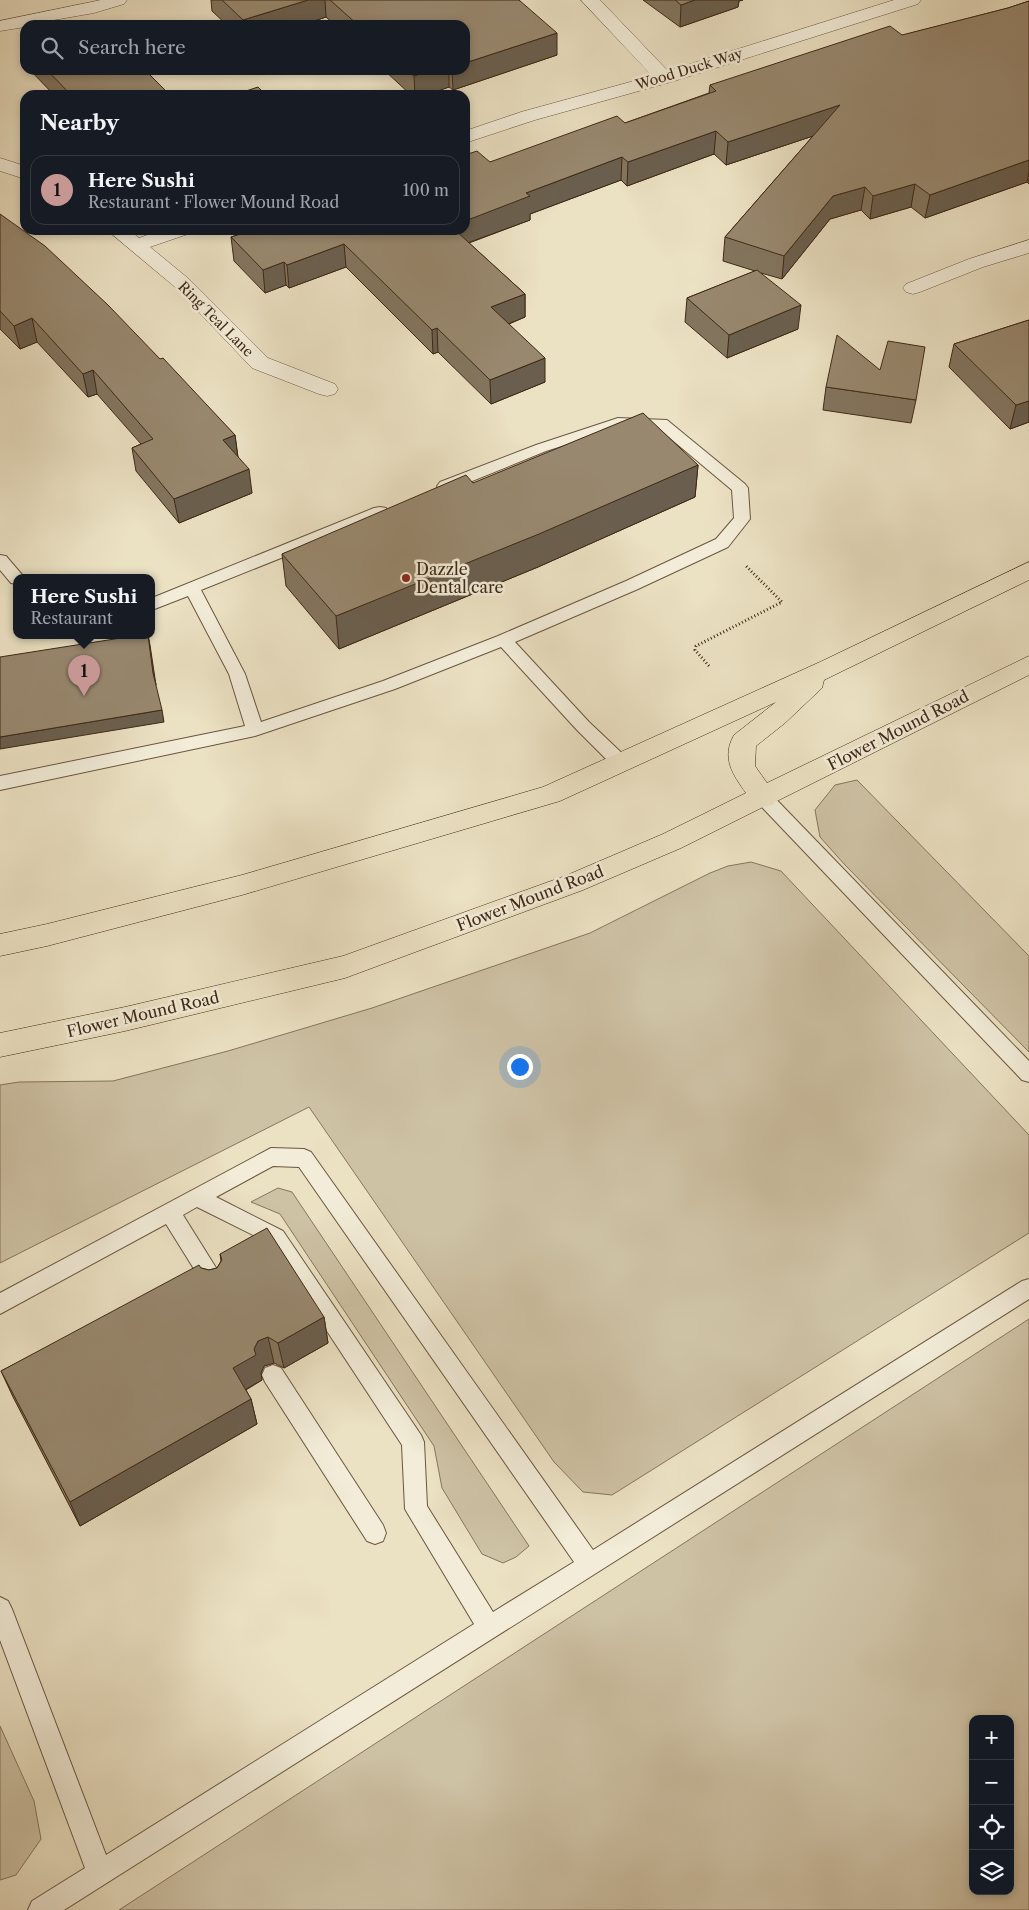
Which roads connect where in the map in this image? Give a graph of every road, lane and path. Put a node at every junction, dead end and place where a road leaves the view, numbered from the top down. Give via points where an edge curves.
1 (118, 0) edge
2 (590, 0) edge
3 (912, 0) edge
4 (31, 20) edge
5 (20, 22) edge
6 (0, 26) edge
7 (664, 78) junction
8 (470, 135) edge
9 (0, 164) edge
10 (20, 171) edge
11 (123, 235) edge
12 (166, 235) edge
13 (136, 245) junction
14 (1029, 246) edge
15 (913, 288) dead end
16 (327, 389) dead end
17 (431, 492) edge
18 (394, 507) edge
19 (722, 543) junction
20 (0, 560) edge
21 (1029, 570) edge
22 (13, 575) edge
23 (192, 588) junction
24 (155, 603) edge
25 (504, 640) junction
26 (1029, 665) edge
27 (709, 666) dead end
28 (828, 668) junction
29 (256, 730) junction
30 (620, 762) junction
31 (0, 783) edge
32 (764, 798) junction
33 (0, 945) edge
34 (0, 1046) edge
35 (1029, 1074) edge
36 (196, 1197) junction
37 (170, 1212) junction
38 (216, 1286) edge
39 (1029, 1288) edge
40 (0, 1304) edge
41 (273, 1374) dead end
42 (375, 1533) dead end
43 (589, 1564) junction
44 (0, 1609) edge
45 (490, 1628) junction
46 (100, 1873) junction
47 (41, 1910) edge

1 - 4 street
2 - 7 street
3 - 7 street, Wood Duck Way
5 - 6 street
7 - 8 street, Wood Duck Way
9 - 10 street
11 - 13 street, Ring Teal Lane
12 - 13 street
13 - 16 street, Ring Teal Lane via 182,283 260,363
14 - 15 street
17 - 19 lane via 541,448 618,423 662,423 740,488 742,519
18 - 23 lane
19 - 25 lane
19 - 27 path via 782,602 696,646 695,650
20 - 22 lane
21 - 28 main road
23 - 24 lane
23 - 29 lane via 236,674
25 - 29 lane via 389,685
25 - 30 lane
26 - 32 main road, Flower Mound Road
28 - 30 main road
28 - 32 main road via 776,717 743,742 742,768
29 - 31 lane
30 - 33 main road via 542,797 242,885 47,936
32 - 34 main road, Flower Mound Road via 574,883 344,966 125,1020
32 - 35 lane
36 - 37 lane
36 - 43 lane via 271,1157 304,1158
36 - 45 lane via 276,1237 413,1442 416,1509
37 - 38 lane
37 - 40 lane
39 - 43 lane
41 - 42 lane
43 - 45 lane
44 - 46 lane
45 - 46 lane
46 - 47 lane

